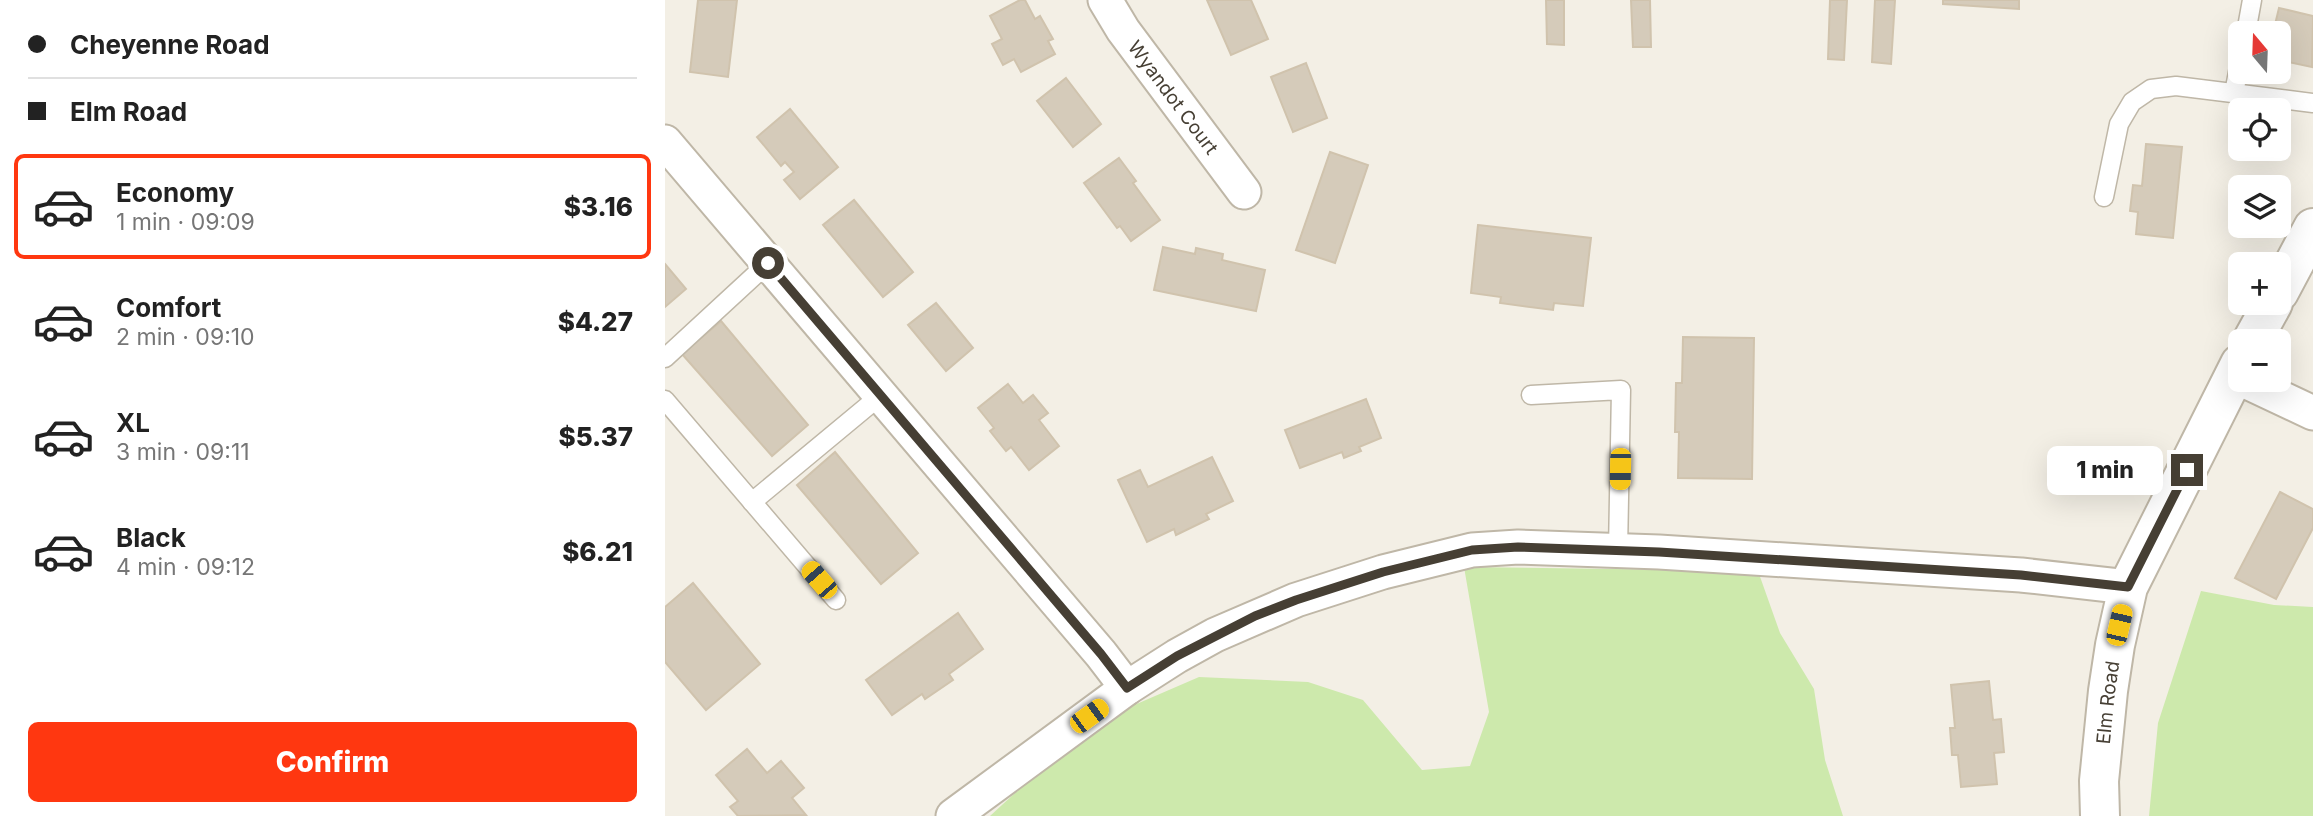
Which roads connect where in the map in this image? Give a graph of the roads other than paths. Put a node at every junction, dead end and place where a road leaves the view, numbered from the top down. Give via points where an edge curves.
1 (1105, 0) edge
2 (2252, 0) edge
3 (2248, 21) edge
4 (2236, 84) edge
5 (2234, 93) junction
6 (2313, 103) edge
7 (665, 142) edge
8 (1244, 192) dead end
9 (2104, 197) dead end
10 (2313, 228) edge
11 (768, 263) junction
12 (2291, 269) edge
13 (665, 358) edge
14 (2230, 392) edge
15 (2273, 392) edge
16 (881, 395) junction
17 (1531, 395) dead end
18 (665, 400) edge
19 (2313, 413) edge
20 (752, 502) junction
21 (1618, 551) junction
22 (2128, 587) junction
23 (836, 600) dead end
24 (1127, 688) junction
25 (953, 816) edge
26 (2100, 816) edge

1 - 8 street, Wyandot Court
2 - 3 lane
4 - 5 lane
5 - 6 lane
5 - 9 lane via 2176,86 2151,89 2132,102 2119,124
7 - 11 street
10 - 12 street
11 - 13 lane
11 - 16 street
14 - 22 street, Elm Road
15 - 19 street
16 - 20 lane
16 - 24 street
17 - 21 lane via 1621,390
18 - 20 lane
20 - 23 lane
21 - 22 street via 2021,575
21 - 24 street via 1472,550 1383,572 1255,616
22 - 26 street, Elm Road via 2108,691
24 - 25 street

